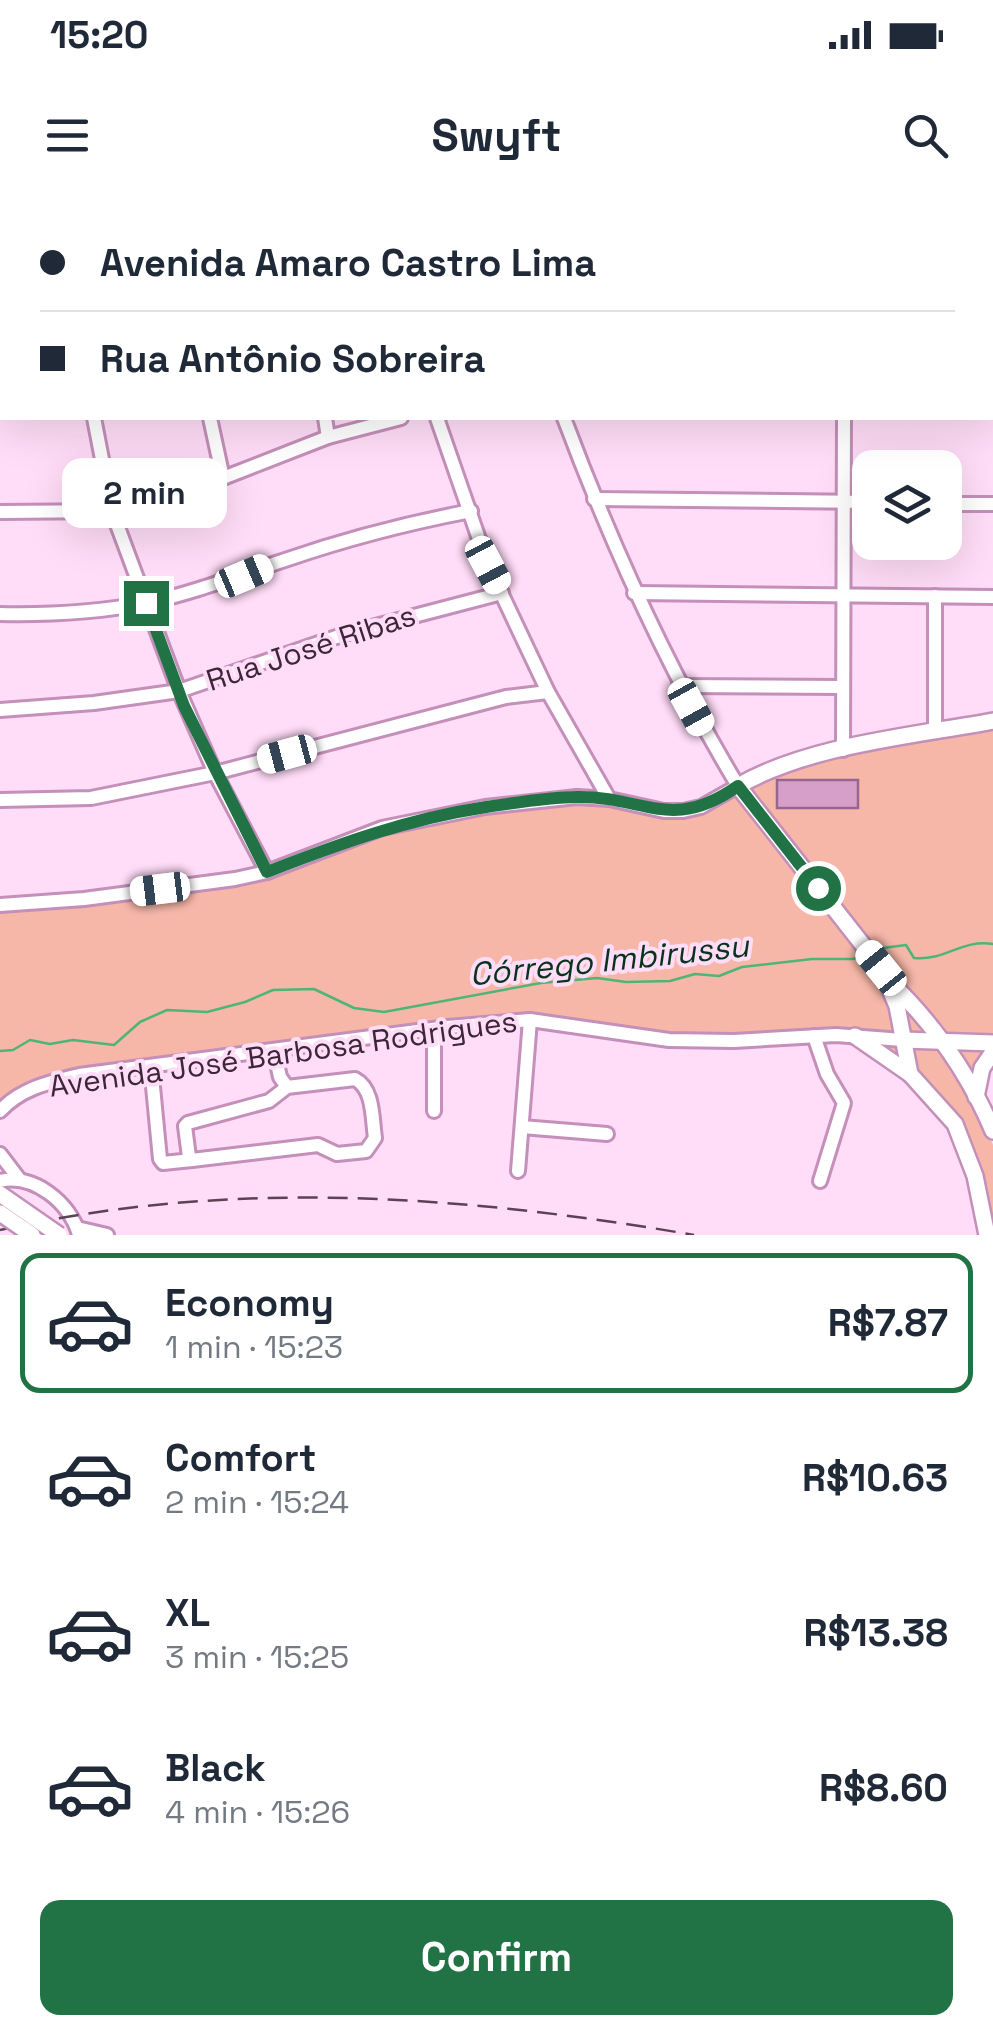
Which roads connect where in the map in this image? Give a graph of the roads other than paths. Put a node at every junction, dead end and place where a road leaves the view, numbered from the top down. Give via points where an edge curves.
1 (94, 420) edge
2 (210, 420) edge
3 (325, 420) edge
4 (393, 420) edge
5 (438, 420) edge
6 (565, 420) edge
7 (844, 420) edge
8 (328, 436) junction
9 (223, 478) junction
10 (594, 499) junction
11 (844, 502) junction
12 (852, 502) edge
13 (962, 504) edge
14 (993, 504) edge
15 (112, 511) junction
16 (471, 511) junction
17 (0, 512) edge
18 (502, 593) junction
19 (634, 593) junction
20 (844, 595) junction
21 (935, 596) junction
22 (993, 596) edge
23 (146, 603) junction
24 (0, 614) edge
25 (680, 686) junction
26 (843, 687) junction
27 (179, 691) junction
28 (548, 692) junction
29 (0, 710) edge
30 (993, 720) edge
31 (935, 732) junction
32 (843, 750) junction
33 (216, 773) junction
34 (738, 786) junction
35 (609, 799) junction
36 (0, 800) edge
37 (267, 872) junction
38 (0, 905) edge
39 (884, 973) junction
40 (530, 1020) junction
41 (434, 1029) junction
42 (814, 1036) junction
43 (855, 1036) junction
44 (904, 1040) junction
45 (944, 1042) junction
46 (993, 1043) edge
47 (274, 1050) junction
48 (993, 1052) edge
49 (151, 1066) junction
50 (910, 1074) junction
51 (288, 1087) junction
52 (976, 1096) junction
53 (0, 1111) edge
54 (434, 1111) dead end
55 (522, 1127) junction
56 (993, 1131) edge
57 (606, 1134) dead end
58 (0, 1154) edge
59 (192, 1160) junction
60 (518, 1171) dead end
61 (19, 1180) junction
62 (820, 1180) dead end
63 (0, 1181) edge
64 (0, 1194) edge
65 (0, 1213) edge
66 (78, 1231) edge
67 (32, 1235) edge
68 (58, 1235) edge
69 (107, 1235) edge
70 (988, 1235) edge

1 - 15 street
2 - 9 street
3 - 8 street
4 - 8 street
5 - 16 street
6 - 10 street
7 - 11 street
8 - 9 street
9 - 15 street
10 - 11 street
10 - 19 street
11 - 12 street
11 - 20 street
13 - 14 street
15 - 17 street
15 - 23 street
16 - 18 street
16 - 23 street via 402,525
18 - 27 street, Rua José Ribas via 345,634
18 - 28 street
19 - 20 street
19 - 25 street
20 - 21 street
20 - 26 street
21 - 22 street
21 - 31 street
23 - 24 street
23 - 27 street
25 - 26 street
25 - 34 street
26 - 32 street
27 - 29 street, Rua José Ribas
27 - 33 street
28 - 33 street via 422,716
28 - 35 street
30 - 31 main road
31 - 32 main road
32 - 34 main road
33 - 36 street via 92,798
33 - 37 street
34 - 35 street via 684,811
34 - 39 main road
35 - 37 street via 547,800 428,818 382,828
37 - 38 street
39 - 44 main road
39 - 45 main road
40 - 41 street, Avenida José Barbosa Rodrigues
40 - 42 street, Avenida José Barbosa Rodrigues via 686,1041
40 - 55 street
41 - 47 street, Avenida José Barbosa Rodrigues
41 - 54 street
42 - 43 street, Avenida José Barbosa Rodrigues
42 - 62 street via 844,1103
43 - 44 street, Avenida José Barbosa Rodrigues
43 - 50 main road
44 - 45 main road, Avenida José Barbosa Rodrigues
44 - 50 main road
45 - 46 main road, Avenida José Barbosa Rodrigues
45 - 52 main road
47 - 49 street, Avenida José Barbosa Rodrigues
47 - 51 street
48 - 52 main road
49 - 53 street, Avenida José Barbosa Rodrigues via 50,1082
49 - 59 street via 160,1159
50 - 70 main road via 955,1124
51 - 59 street via 269,1101 188,1123
51 - 59 street via 362,1081 372,1145 337,1154 318,1145
52 - 56 main road
55 - 57 street
55 - 60 street
58 - 61 street
61 - 63 street
61 - 66 street via 54,1196
64 - 68 main road, bridge
65 - 67 main road, bridge
66 - 69 street

